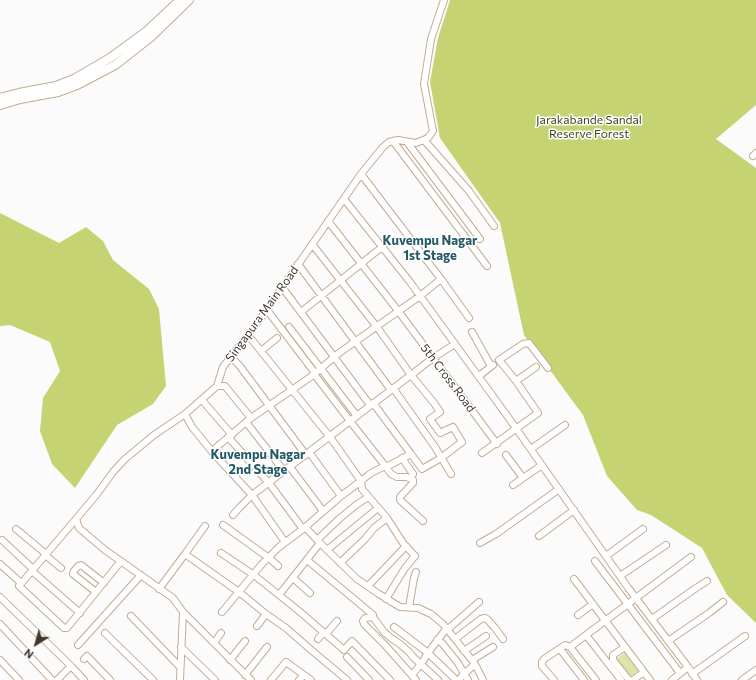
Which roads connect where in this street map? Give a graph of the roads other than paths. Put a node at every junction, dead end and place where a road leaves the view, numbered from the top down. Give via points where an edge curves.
1 (180, 0) edge
2 (189, 0) edge
3 (444, 0) edge
4 (0, 98) edge
5 (0, 105) edge
6 (424, 140) junction
7 (393, 141) junction
8 (408, 142) junction
9 (361, 174) junction
10 (344, 199) junction
11 (328, 222) junction
12 (494, 226) dead end
13 (480, 239) dead end
14 (312, 244) junction
15 (382, 247) junction
16 (298, 264) junction
17 (361, 264) junction
18 (487, 266) dead end
19 (441, 279) junction
20 (340, 280) junction
21 (282, 287) junction
22 (321, 295) junction
23 (420, 296) junction
24 (267, 310) junction
25 (301, 312) junction
26 (398, 312) junction
27 (469, 318) dead end
28 (290, 327) dead end
29 (377, 327) junction
30 (472, 332) dead end
31 (248, 335) junction
32 (277, 338) dead end
33 (356, 342) junction
34 (455, 344) junction
35 (261, 351) junction
36 (334, 357) junction
37 (230, 358) junction
38 (433, 358) junction
39 (499, 360) junction
40 (491, 366) junction
41 (536, 367) dead end
42 (321, 368) junction
43 (548, 368) dead end
44 (315, 373) junction
45 (410, 375) junction
46 (479, 376) junction
47 (516, 381) junction
48 (217, 386) junction
49 (392, 389) junction
50 (292, 390) junction
51 (202, 400) junction
52 (372, 404) junction
53 (269, 405) junction
54 (185, 414) junction
55 (357, 416) junction
56 (249, 420) junction
57 (350, 421) junction
58 (565, 425) dead end
59 (517, 429) junction
60 (230, 436) junction
61 (330, 437) junction
62 (497, 444) junction
63 (531, 449) junction
64 (212, 451) junction
65 (482, 453) dead end
66 (308, 454) junction
67 (411, 454) junction
68 (506, 454) dead end
69 (402, 458) junction
70 (441, 458) junction
71 (542, 465) junction
72 (290, 467) junction
73 (386, 467) junction
74 (284, 471) junction
75 (412, 474) dead end
76 (451, 474) dead end
77 (523, 478) junction
78 (362, 481) junction
79 (269, 483) junction
80 (513, 485) dead end
81 (558, 489) junction
82 (252, 495) junction
83 (341, 496) junction
84 (368, 496) junction
85 (378, 508) junction
86 (574, 510) junction
87 (323, 511) junction
88 (233, 515) dead end
89 (387, 518) junction
90 (76, 519) junction
91 (422, 521) dead end
92 (205, 526) dead end
93 (223, 526) dead end
94 (304, 528) junction
95 (16, 529) dead end
96 (643, 529) dead end
97 (539, 536) dead end
98 (2, 540) dead end
99 (285, 542) junction
100 (319, 542) junction
101 (480, 543) dead end
102 (666, 545) dead end
103 (406, 546) junction
104 (327, 550) junction
105 (221, 553) dead end
106 (185, 554) junction
107 (45, 555) junction
108 (606, 556) junction
109 (691, 557) dead end
110 (269, 558) junction
111 (307, 560) junction
112 (121, 561) junction
113 (595, 561) dead end
114 (340, 563) junction
115 (0, 564) edge
116 (278, 566) dead end
117 (61, 568) dead end
118 (32, 570) junction
119 (416, 572) dead end
120 (141, 575) junction
121 (254, 575) junction
122 (620, 576) junction
123 (293, 578) junction
124 (574, 579) dead end
125 (708, 581) dead end
126 (21, 583) junction
127 (104, 583) junction
128 (368, 586) junction
129 (160, 589) junction
130 (96, 592) junction
131 (239, 592) junction
132 (310, 593) dead end
133 (279, 595) junction
134 (0, 597) edge
135 (636, 598) junction
136 (386, 599) junction
137 (479, 602) dead end
138 (723, 602) dead end
139 (593, 604) junction
140 (627, 604) junction
141 (409, 607) junction
142 (183, 612) junction
143 (222, 612) dead end
144 (80, 613) junction
145 (266, 614) junction
146 (372, 615) dead end
147 (131, 616) dead end
148 (578, 616) dead end
149 (652, 619) junction
150 (337, 621) dead end
151 (605, 621) junction
152 (0, 624) edge
153 (257, 626) dead end
154 (394, 627) dead end
155 (446, 629) junction
156 (105, 633) dead end
157 (222, 633) dead end
158 (325, 633) junction
159 (586, 635) junction
160 (486, 636) dead end
161 (745, 636) dead end
162 (318, 639) dead end
163 (455, 639) junction
164 (503, 639) dead end
165 (437, 640) junction
166 (245, 641) dead end
167 (668, 641) junction
168 (214, 642) junction
169 (78, 645) dead end
170 (181, 647) junction
171 (267, 647) dead end
172 (493, 647) dead end
173 (570, 647) junction
174 (625, 647) junction
175 (560, 649) junction
176 (464, 650) junction
177 (428, 653) junction
178 (347, 657) dead end
179 (84, 659) dead end
180 (0, 660) edge
181 (230, 660) junction
182 (473, 662) junction
183 (421, 664) junction
184 (71, 666) junction
185 (180, 667) junction
186 (688, 667) junction
187 (756, 670) edge
188 (644, 672) junction
189 (465, 673) junction
190 (680, 674) junction
191 (245, 675) junction
192 (301, 677) edge
193 (414, 678) edge
194 (695, 678) edge
195 (182, 679) edge
196 (18, 680) edge
197 (52, 680) edge
198 (57, 680) edge
199 (84, 680) edge
200 (110, 680) edge
201 (153, 680) edge
202 (215, 680) edge
203 (251, 680) edge
204 (271, 680) edge
205 (311, 680) edge
206 (347, 680) edge
207 (369, 680) edge
208 (390, 680) edge
209 (438, 680) edge
210 (456, 680) edge
211 (459, 680) edge
212 (468, 680) edge
213 (483, 680) edge
214 (554, 680) edge
215 (584, 680) edge
216 (596, 680) edge
217 (621, 680) edge
218 (629, 680) edge
219 (633, 680) edge
220 (650, 680) edge
221 (672, 680) edge
222 (742, 680) edge

1 - 4 main road via 147,31 110,58 74,79 56,86
2 - 5 main road via 152,36 115,65 58,92
3 - 6 street via 431,39 424,84 433,131
6 - 8 street
6 - 12 street via 469,191
7 - 8 street
7 - 9 street, Singapura Main Road via 383,147
7 - 18 street
8 - 13 street
9 - 10 street, Singapura Main Road
9 - 19 street
10 - 11 street, Singapura Main Road
10 - 15 street
11 - 14 street, Singapura Main Road
11 - 17 street, 5th Cross Road
14 - 16 street, Singapura Main Road
14 - 20 street
15 - 17 street
15 - 23 street
16 - 21 street, Singapura Main Road
16 - 22 street
17 - 20 street
17 - 26 street, 5th Cross Road
19 - 23 street
19 - 27 street
20 - 22 street
20 - 29 street
21 - 24 street, Singapura Main Road
21 - 25 street
22 - 25 street
22 - 33 street
23 - 26 street
23 - 34 street
24 - 31 street, Singapura Main Road
24 - 44 street
25 - 36 street
26 - 29 street
26 - 38 street, 5th Cross Road
28 - 42 street
29 - 33 street
29 - 45 street
30 - 40 street
31 - 35 street
31 - 37 street, Singapura Main Road
32 - 35 street
33 - 36 street
33 - 49 street
34 - 38 street
34 - 46 street
35 - 50 street
36 - 42 street
36 - 52 street
37 - 48 street, Singapura Main Road via 223,367
37 - 53 street via 239,365
38 - 45 street
38 - 62 street, 5th Cross Road
39 - 40 street
39 - 43 street via 523,344 529,343
39 - 47 street
40 - 46 street
41 - 47 street
42 - 44 street
42 - 55 street
44 - 50 street
44 - 57 street
45 - 49 street
45 - 70 street via 440,412 430,419 440,434 453,427 462,442
46 - 59 street
47 - 59 street via 538,414
48 - 51 street, Singapura Main Road
48 - 56 street via 225,386
49 - 52 street
49 - 70 street
50 - 53 street
50 - 61 street
51 - 54 street, Singapura Main Road
51 - 60 street
52 - 55 street
52 - 67 street
53 - 56 street
53 - 66 street
54 - 64 street via 192,427
54 - 90 street, Singapura Main Road via 125,459
55 - 57 street
56 - 60 street
56 - 74 street
57 - 61 street
57 - 73 street
58 - 63 street
59 - 62 street
59 - 63 street
60 - 64 street
60 - 79 street
61 - 66 street
61 - 78 street
62 - 65 street
63 - 71 street
64 - 82 street
66 - 72 street
66 - 83 street
67 - 69 street
67 - 70 street via 422,469
68 - 77 street
69 - 73 street
69 - 75 street
70 - 76 street
71 - 77 street
71 - 81 street
72 - 74 street
72 - 87 street
73 - 78 street via 371,473
73 - 91 street via 397,477 413,480 400,498
74 - 79 street
77 - 80 street
78 - 83 street
78 - 84 street via 362,490
79 - 82 street
79 - 94 street
81 - 86 street
81 - 101 street
82 - 88 street
82 - 99 street
83 - 87 street
84 - 85 street
84 - 100 street via 339,519
85 - 89 street
85 - 104 street
86 - 97 street
86 - 108 street
87 - 94 street
89 - 103 street
89 - 114 street
90 - 107 street, Singapura Main Road
90 - 112 street via 79,528
92 - 106 street
93 - 110 street
94 - 99 street
94 - 100 street
95 - 107 street
96 - 108 street
98 - 118 street
99 - 110 street
100 - 104 street
100 - 111 street
102 - 122 street
103 - 128 street
103 - 136 street via 415,556
104 - 114 street
105 - 121 street
106 - 129 street
106 - 131 street
107 - 117 street
107 - 118 street, Singapura Main Road
108 - 122 street
109 - 135 street
110 - 116 street
110 - 121 street
111 - 123 street
111 - 146 street
112 - 120 street
112 - 127 street
113 - 140 street
114 - 128 street
115 - 126 street
118 - 126 street, Singapura Main Road
118 - 144 street
119 - 141 street
120 - 129 street
120 - 169 street
121 - 131 street
121 - 133 street
122 - 135 street
123 - 132 street
123 - 133 street
124 - 139 street
125 - 149 street
126 - 144 street via 20,587 65,629
127 - 130 street
127 - 130 street via 81,565 78,566 73,574
128 - 136 street
129 - 142 street via 173,598
130 - 144 street
131 - 143 street
131 - 145 street
133 - 158 street
134 - 184 street
135 - 140 street
135 - 149 street
136 - 141 street via 400,607
137 - 155 street
138 - 167 street
139 - 148 street
139 - 151 street
140 - 151 street
140 - 190 street
141 - 155 street via 431,614
142 - 168 street
142 - 170 street
145 - 153 street
145 - 206 street
147 - 185 street
149 - 167 street
150 - 158 street
151 - 159 street
151 - 174 street
152 - 197 street
154 - 177 street
155 - 163 street
155 - 165 street
156 - 201 street
157 - 168 street
158 - 162 street
158 - 208 street via 344,650 352,641
159 - 173 street
159 - 217 street
160 - 176 street
161 - 194 street
163 - 164 street via 484,618 488,619
163 - 176 street
165 - 177 street
165 - 189 street
166 - 181 street
167 - 186 street
168 - 181 street
170 - 185 street
170 - 202 street
171 - 191 street
172 - 182 street
173 - 175 street via 565,645
173 - 216 street
174 - 188 street
174 - 218 street via 613,657 613,660
175 - 214 street via 542,662 542,666
175 - 215 street
176 - 182 street
177 - 183 street
177 - 210 street
178 - 207 street
179 - 200 street via 87,656
180 - 196 street
181 - 191 street
182 - 189 street
182 - 213 street
183 - 193 street
183 - 193 street via 384,632 373,617 363,621
183 - 209 street
184 - 198 street
184 - 199 street
185 - 195 street
186 - 190 street
186 - 194 street
187 - 222 street
188 - 219 street
188 - 220 street
189 - 211 street
189 - 212 street
190 - 221 street
191 - 203 street
192 - 204 street via 286,662
192 - 205 street

